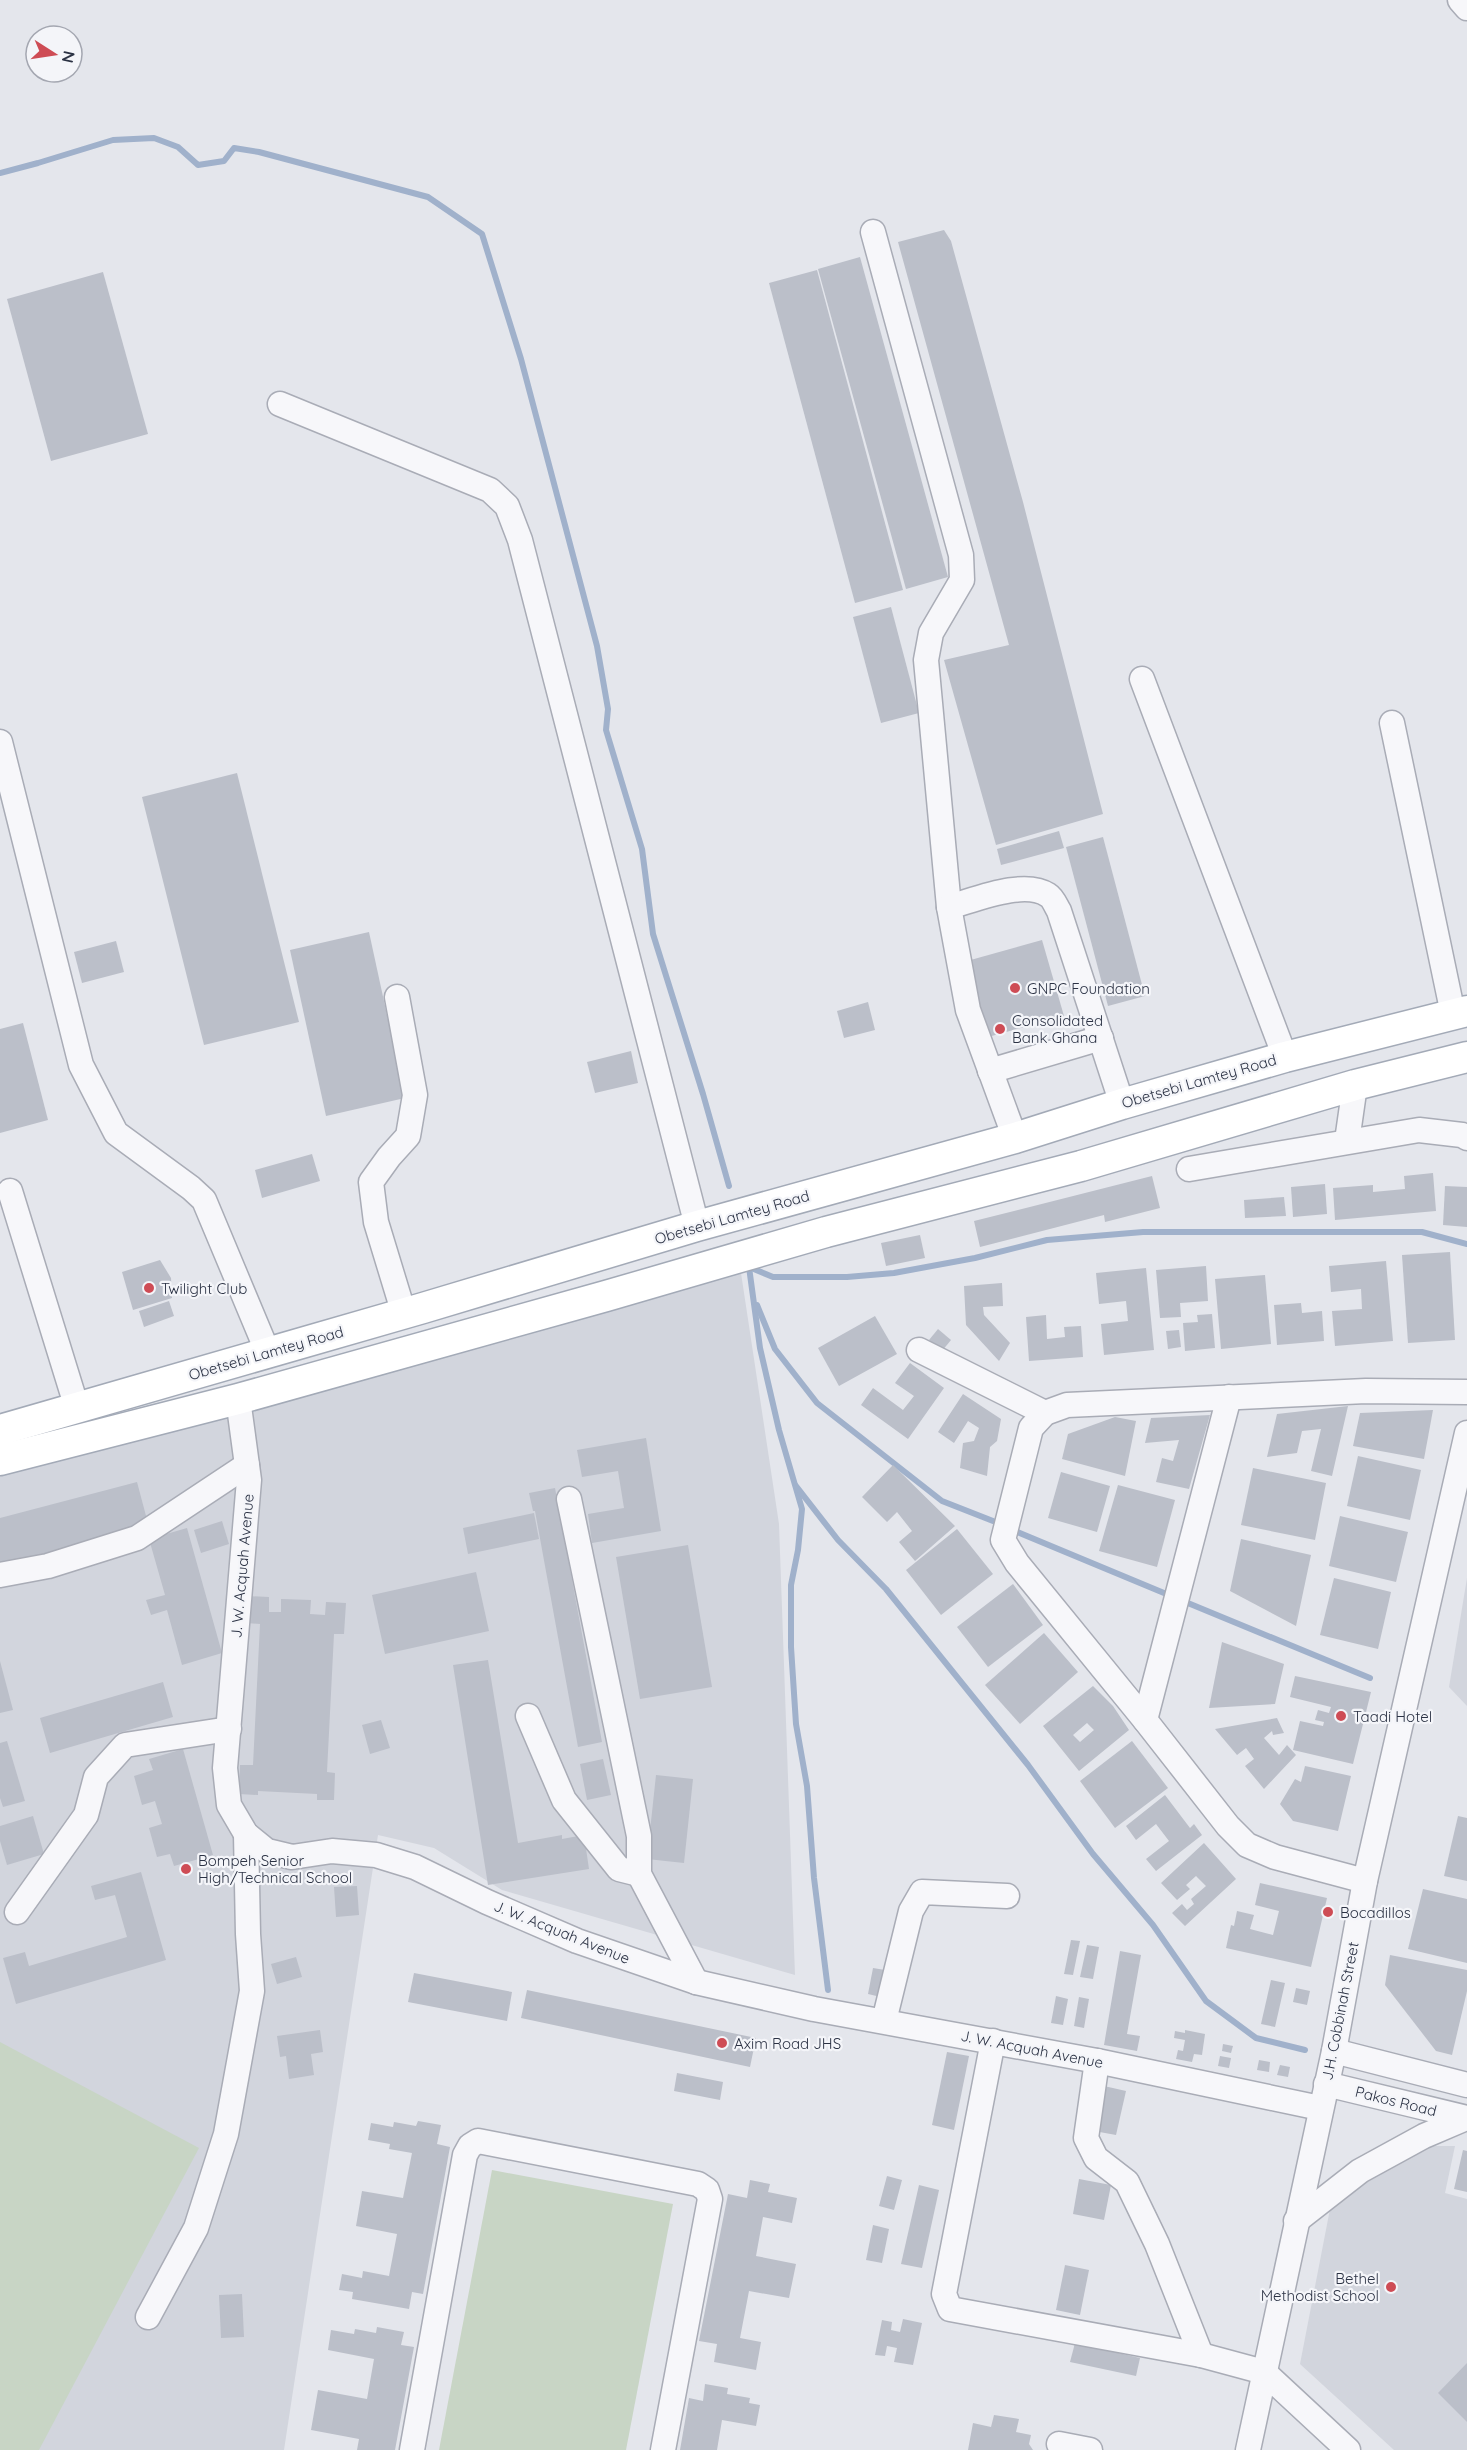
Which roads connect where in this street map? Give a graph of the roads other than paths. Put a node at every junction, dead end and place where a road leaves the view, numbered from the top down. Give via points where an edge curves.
1 (1460, 0) edge
2 (1467, 8) edge
3 (873, 232) dead end
4 (280, 404) dead end
5 (1142, 680) dead end
6 (1392, 723) dead end
7 (0, 742) edge
8 (949, 907) junction
9 (397, 997) dead end
10 (1460, 1012) edge
11 (1101, 1038) junction
12 (1285, 1057) junction
13 (1467, 1057) edge
14 (990, 1071) junction
15 (1355, 1085) junction
16 (1122, 1104) junction
17 (1014, 1138) junction
18 (1467, 1138) edge
19 (1347, 1142) junction
20 (1189, 1168) dead end
21 (10, 1191) dead end
22 (697, 1226) junction
23 (404, 1314) junction
24 (919, 1350) dead end
25 (268, 1353) junction
26 (1467, 1392) edge
27 (1229, 1397) junction
28 (238, 1399) junction
29 (77, 1408) junction
30 (1045, 1413) junction
31 (0, 1430) edge
32 (1467, 1433) edge
33 (0, 1460) edge
34 (247, 1465) junction
35 (569, 1499) dead end
36 (0, 1575) edge
37 (528, 1716) dead end
38 (1145, 1720) junction
39 (229, 1729) junction
40 (246, 1834) junction
41 (639, 1874) junction
42 (1365, 1881) junction
43 (1007, 1896) dead end
44 (17, 1911) dead end
45 (696, 1982) junction
46 (884, 2021) junction
47 (993, 2041) junction
48 (1334, 2051) junction
49 (1097, 2061) junction
50 (1326, 2084) junction
51 (1467, 2085) edge
52 (1320, 2108) junction
53 (1467, 2118) edge
54 (1296, 2221) junction
55 (148, 2317) dead end
56 (1202, 2355) junction
57 (1264, 2372) junction
58 (1059, 2444) dead end
59 (412, 2450) edge
60 (663, 2450) edge
61 (1090, 2450) edge
62 (1248, 2450) edge
63 (1348, 2450) edge

1 - 2 street
3 - 8 street via 962,555 962,580 931,633 926,660
4 - 22 street via 490,490 507,506 520,540
5 - 12 street
6 - 10 street
7 - 25 street via 81,1065 116,1132 204,1200
8 - 11 street via 1015,890 1031,889 1050,896 1059,910
8 - 14 street via 968,1010
9 - 23 street via 415,1095 408,1136 371,1182 376,1222
10 - 12 main road, Obetsebi Lamtey Road
11 - 14 street
11 - 16 street
12 - 16 main road, Obetsebi Lamtey Road
13 - 15 main road
14 - 17 street
15 - 19 street
15 - 28 main road via 1082,1166 826,1232
16 - 17 main road, Obetsebi Lamtey Road
17 - 22 main road, Obetsebi Lamtey Road
18 - 19 street via 1419,1130
19 - 20 street
21 - 29 street
22 - 23 main road, Obetsebi Lamtey Road
23 - 25 main road, Obetsebi Lamtey Road
24 - 30 street
25 - 29 main road, Obetsebi Lamtey Road
26 - 27 street via 1366,1391
27 - 30 street via 1067,1405
27 - 38 street
28 - 33 main road
28 - 34 street, J. W. Acquah Avenue
29 - 31 main road, Obetsebi Lamtey Road
30 - 38 street via 1031,1428 1003,1540 1017,1563
32 - 42 street, J.H. Cobbinah Street
34 - 36 street via 136,1538 48,1566
34 - 39 street, J. W. Acquah Avenue via 248,1496
35 - 41 street via 639,1836
37 - 41 street via 564,1800 619,1869
38 - 42 street via 1247,1845 1275,1857
39 - 40 street, J. W. Acquah Avenue via 225,1768 230,1805
39 - 44 street via 125,1745 96,1777 86,1815
40 - 45 street, J. W. Acquah Avenue via 267,1851 292,1857 332,1851 376,1855 415,1867 577,1941
40 - 55 street via 252,1991 226,2134 196,2228
41 - 45 street
42 - 48 street, J.H. Cobbinah Street
43 - 46 street via 922,1892 911,1911
45 - 46 street, J. W. Acquah Avenue
46 - 47 street, J. W. Acquah Avenue
47 - 49 street, J. W. Acquah Avenue
47 - 56 street via 944,2294 947,2305 950,2309
48 - 50 street, J.H. Cobbinah Street
48 - 51 street
49 - 52 street, J. W. Acquah Avenue
49 - 56 street via 1086,2138 1096,2158 1127,2182
50 - 52 street, J.H. Cobbinah Street
50 - 53 street, Pakos Road
52 - 54 street, J.H. Cobbinah Street
53 - 54 street via 1360,2171
54 - 57 street, J.H. Cobbinah Street
56 - 57 street
57 - 62 street, J.H. Cobbinah Street
57 - 63 street
58 - 61 street
59 - 60 street via 465,2155 478,2141 698,2184 707,2190 710,2199

